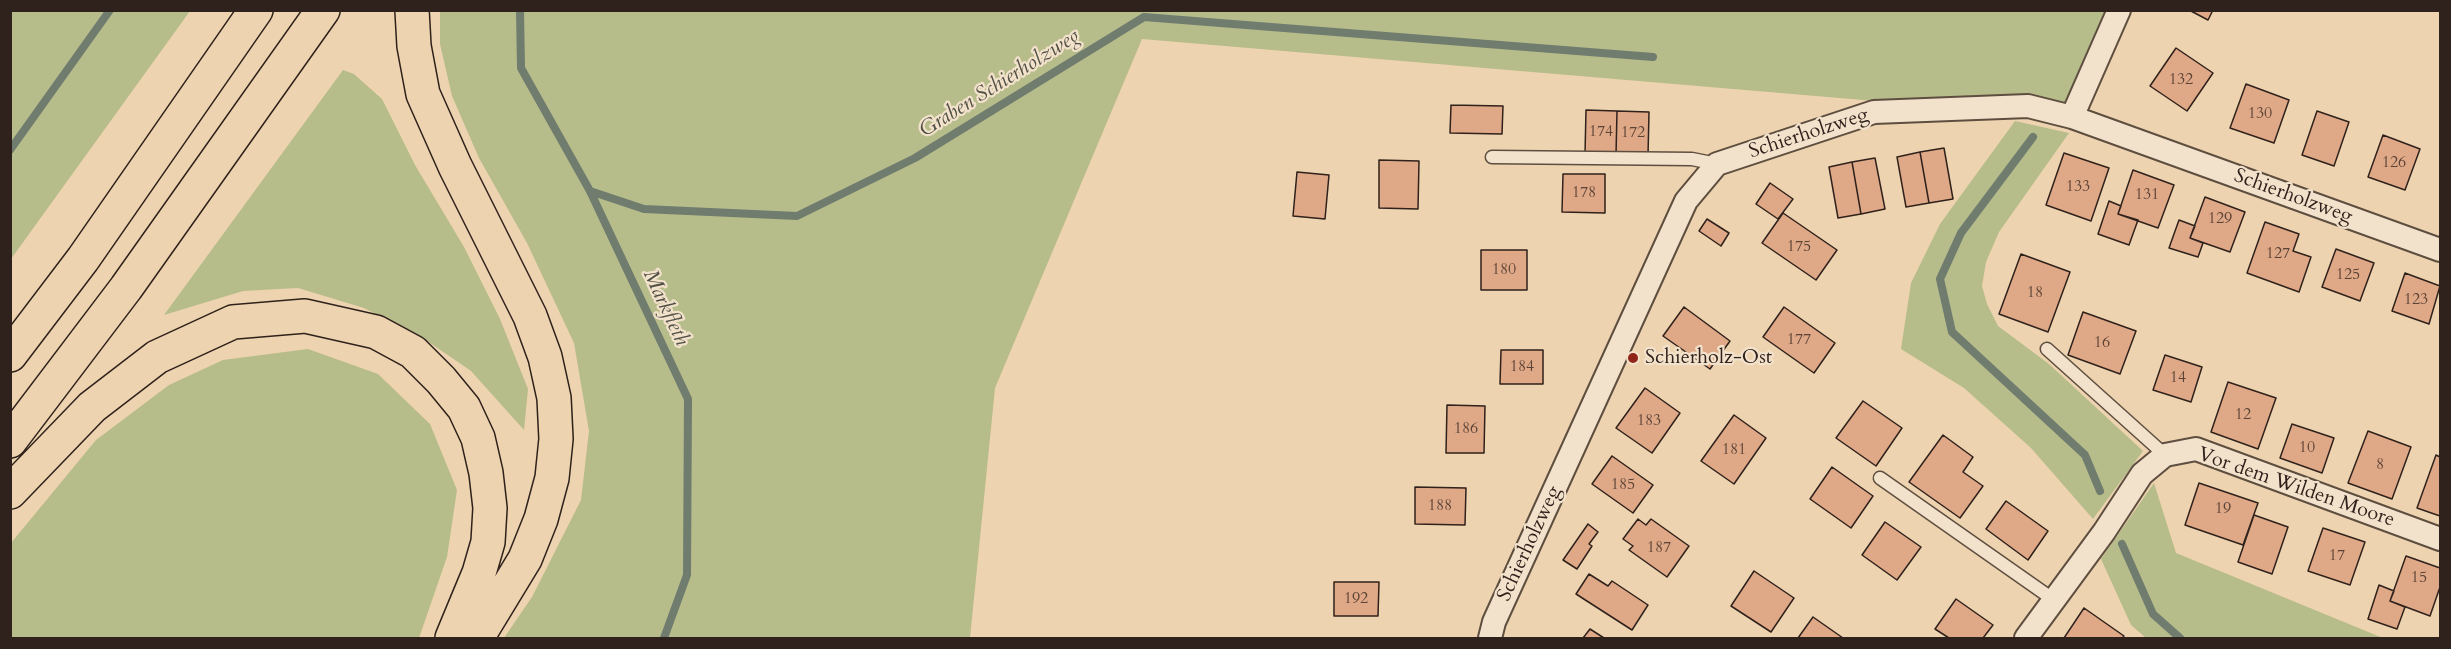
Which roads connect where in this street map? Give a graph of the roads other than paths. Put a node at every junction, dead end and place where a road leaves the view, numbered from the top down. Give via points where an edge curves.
1 (256, 10) edge
2 (323, 10) edge
3 (412, 10) edge
4 (2119, 10) edge
5 (2072, 117) junction
6 (1492, 157) dead end
7 (1717, 164) junction
8 (2440, 250) edge
9 (2047, 349) dead end
10 (10, 356) edge
11 (10, 441) edge
12 (2165, 455) junction
13 (1880, 478) dead end
14 (10, 492) edge
15 (2440, 539) edge
16 (2054, 600) junction
17 (452, 639) edge
18 (477, 639) edge
19 (1490, 639) edge
20 (2026, 639) edge

1 - 10 highway
2 - 11 highway via 126,288
3 - 18 highway via 423,94 530,316 554,398 556,439 552,478 541,519 525,559
4 - 5 street
5 - 7 street, Schierholzweg via 2028,106 1874,111
5 - 8 street, Schierholzweg
6 - 7 lane via 1692,159
7 - 19 street, Schierholzweg via 1686,201 1494,622
9 - 12 lane
12 - 15 street, Vor dem Wilden Moore via 2196,449
12 - 16 street, Vor dem Wilden Moore via 2142,474
13 - 16 lane
14 - 17 highway via 92,407 157,357 233,322 305,316 376,332 414,352 441,380 464,408 478,438 490,508 488,542
16 - 20 street, Vor dem Wilden Moore

